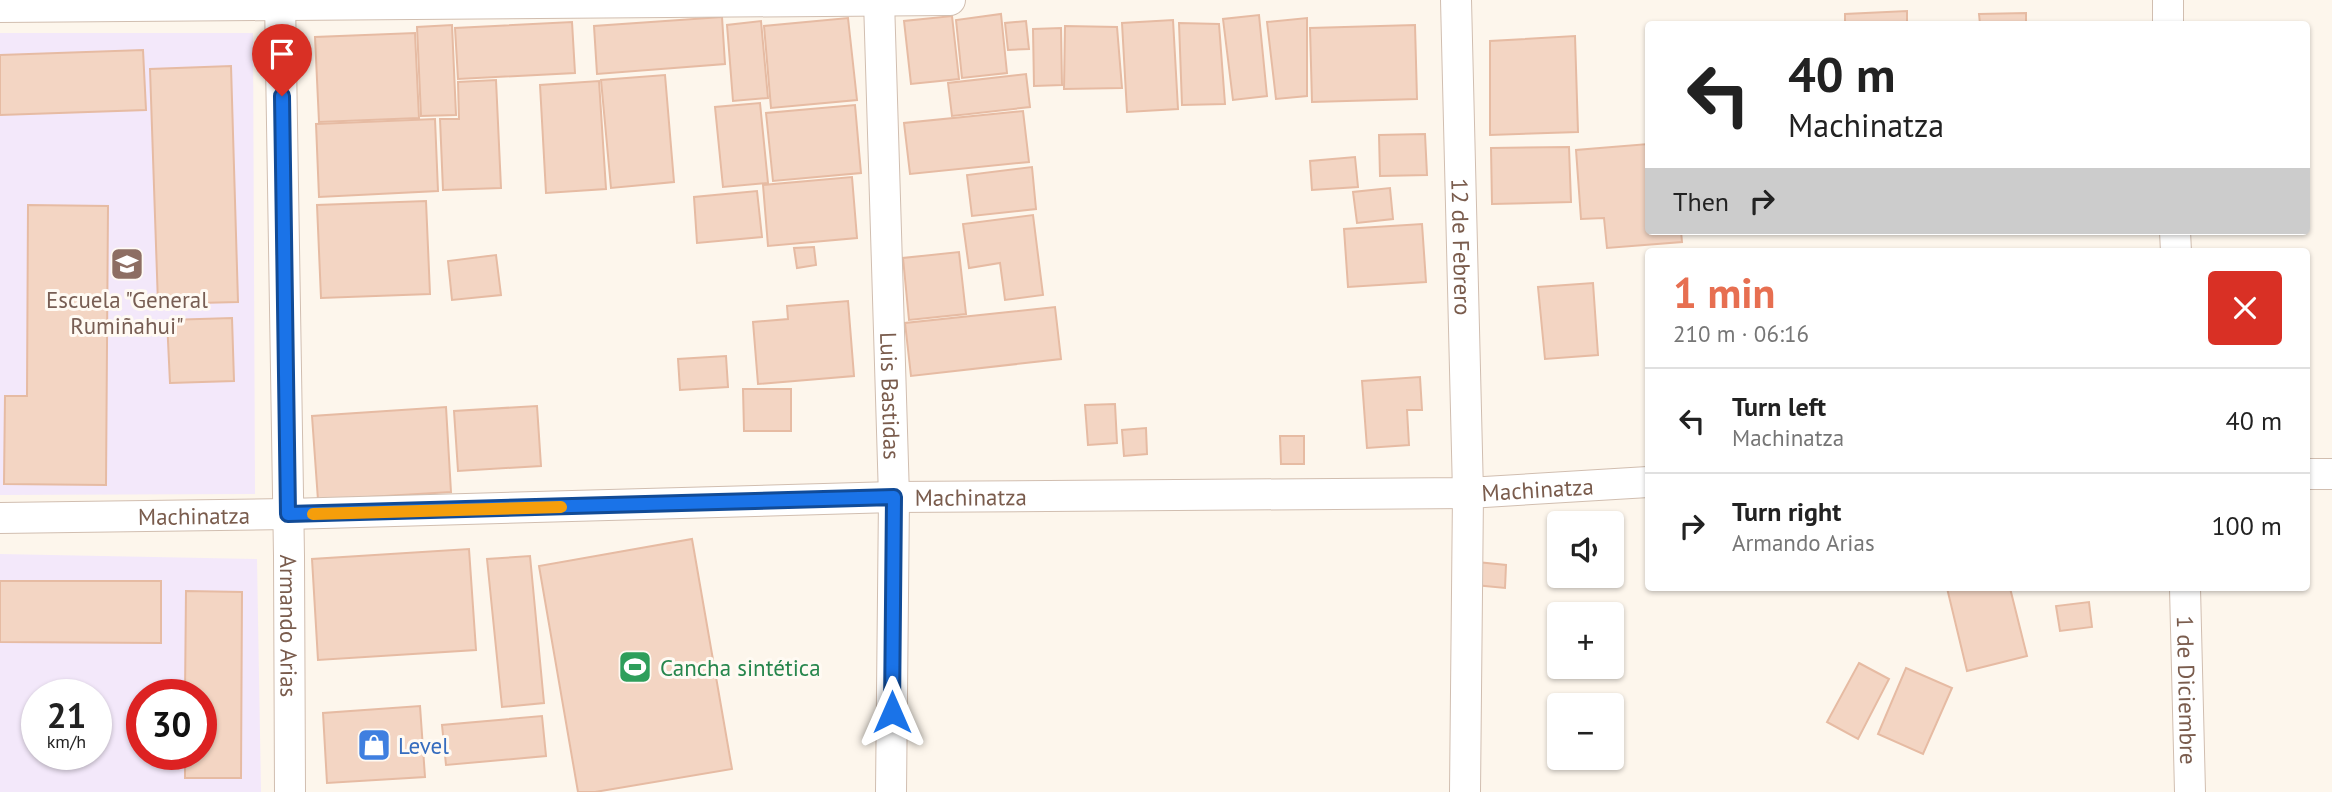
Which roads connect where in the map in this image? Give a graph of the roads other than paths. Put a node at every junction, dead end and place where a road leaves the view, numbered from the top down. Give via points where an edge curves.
1 (950, 0) edge
2 (1456, 0) edge
3 (2168, 0) edge
4 (879, 1) edge
5 (280, 3) edge
6 (0, 6) edge
7 (2168, 21) edge
8 (2310, 474) edge
9 (2332, 474) edge
10 (1645, 482) edge
11 (1468, 494) junction
12 (894, 497) junction
13 (288, 514) junction
14 (0, 518) edge
15 (2185, 591) edge
16 (290, 792) edge
17 (891, 792) edge
18 (1465, 792) edge
19 (2190, 792) edge

1 - 4 street
2 - 11 street, 12 de Febrero
3 - 7 street
4 - 5 street
4 - 12 street, Luis Bastidas
5 - 6 street
5 - 13 street, Armando Arias
8 - 9 street
10 - 11 street, Machinatza
11 - 12 street, Machinatza
11 - 18 street, 12 de Febrero
12 - 13 street, Machinatza
12 - 17 street, Luis Bastidas
13 - 14 street, Machinatza
13 - 16 street, Armando Arias
15 - 19 street, 1 de Diciembre

